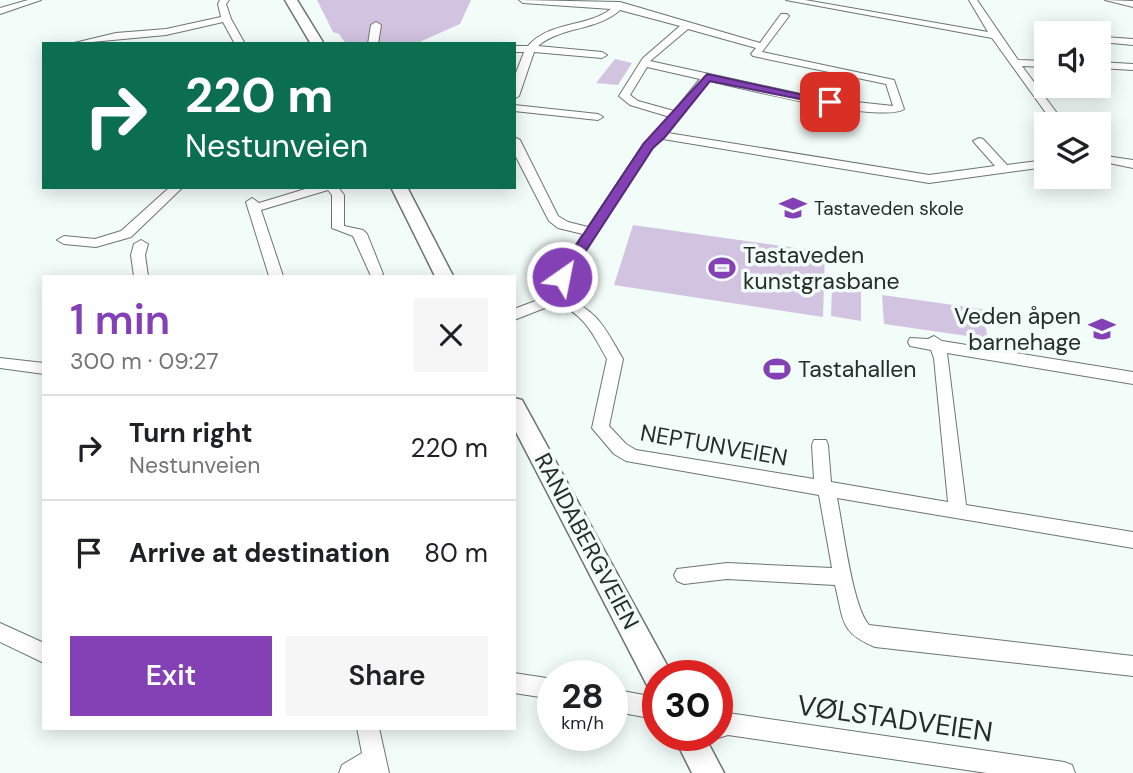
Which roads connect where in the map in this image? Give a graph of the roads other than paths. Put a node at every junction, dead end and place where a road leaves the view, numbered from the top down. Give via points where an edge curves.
1 (37, 0) edge
2 (225, 0) edge
3 (291, 0) edge
4 (301, 0) edge
5 (523, 0) edge
6 (790, 0) edge
7 (973, 0) edge
8 (1109, 0) edge
9 (571, 2) edge
10 (620, 3) edge
11 (1133, 4) edge
12 (0, 11) edge
13 (784, 16) dead end
14 (226, 19) junction
15 (376, 25) dead end
16 (686, 26) junction
17 (166, 32) junction
18 (995, 36) junction
19 (1111, 40) edge
20 (85, 42) edge
21 (172, 42) edge
22 (239, 42) edge
23 (317, 42) edge
24 (325, 42) edge
25 (373, 42) edge
26 (1133, 42) edge
27 (531, 48) junction
28 (516, 49) edge
29 (758, 50) junction
30 (602, 55) dead end
31 (644, 63) junction
32 (1014, 63) junction
33 (1034, 64) edge
34 (1111, 66) edge
35 (1133, 67) edge
36 (707, 77) junction
37 (516, 90) edge
38 (516, 108) edge
39 (1050, 112) edge
40 (676, 115) junction
41 (598, 117) dead end
42 (661, 135) junction
43 (979, 141) dead end
44 (516, 144) edge
45 (1111, 160) edge
46 (1133, 164) edge
47 (1034, 165) edge
48 (1004, 169) junction
49 (175, 189) edge
50 (318, 189) edge
51 (334, 189) edge
52 (400, 189) edge
53 (591, 232) junction
54 (64, 240) dead end
55 (141, 244) dead end
56 (376, 274) dead end
57 (141, 275) edge
58 (276, 275) edge
59 (443, 275) edge
60 (554, 299) junction
61 (516, 312) edge
62 (933, 340) junction
63 (915, 342) dead end
64 (0, 363) edge
65 (42, 369) edge
66 (1133, 378) edge
67 (517, 416) edge
68 (820, 444) dead end
69 (825, 488) junction
70 (958, 509) junction
71 (1133, 540) edge
72 (684, 575) dead end
73 (843, 577) junction
74 (0, 632) edge
75 (42, 652) edge
76 (649, 660) edge
77 (1133, 666) edge
78 (516, 682) edge
79 (537, 686) edge
80 (733, 724) edge
81 (368, 730) edge
82 (699, 751) edge
83 (376, 766) edge
84 (349, 773) edge
85 (709, 773) edge
86 (1064, 773) edge

1 - 12 street
2 - 14 street
3 - 23 main road
4 - 24 main road
5 - 9 street
6 - 18 street via 890,17 891,23 913,22
7 - 18 street
8 - 11 street
9 - 10 street
10 - 16 street
10 - 27 street via 597,22 538,40
13 - 29 street
14 - 17 street
14 - 22 street
15 - 25 street
16 - 29 street
16 - 31 street
17 - 20 street
17 - 21 street
18 - 32 street
19 - 26 street
27 - 28 street
27 - 30 street
27 - 37 street
29 - 36 street via 890,82 900,107 893,111 869,109
31 - 36 street
31 - 40 street via 625,98
32 - 33 street
32 - 39 street
34 - 35 street
36 - 40 street
38 - 41 street
40 - 42 street
42 - 48 street via 929,179
42 - 53 street via 649,145
43 - 48 street
44 - 53 street via 553,218
45 - 46 street
47 - 48 street
49 - 54 street via 127,234 96,243
50 - 58 street via 254,205
51 - 56 street via 338,195 338,228 362,237
52 - 59 main road
53 - 60 street via 557,284
55 - 57 street
60 - 61 street
60 - 69 street, NEPTUNVEIEN via 585,310 615,359 600,428 620,449 632,456
62 - 63 street
62 - 66 street
62 - 70 street via 942,358
64 - 65 street
67 - 76 main road, RANDABERGVEIEN
68 - 69 street, NEPTUNVEIEN
69 - 70 street, NEPTUNVEIEN
69 - 73 street
70 - 71 street, NEPTUNVEIEN
72 - 73 street via 727,571
73 - 77 street via 855,624 868,635
74 - 75 street
78 - 79 street
80 - 86 street, VØLSTADVEIEN
81 - 83 street
82 - 85 main road
83 - 84 street

